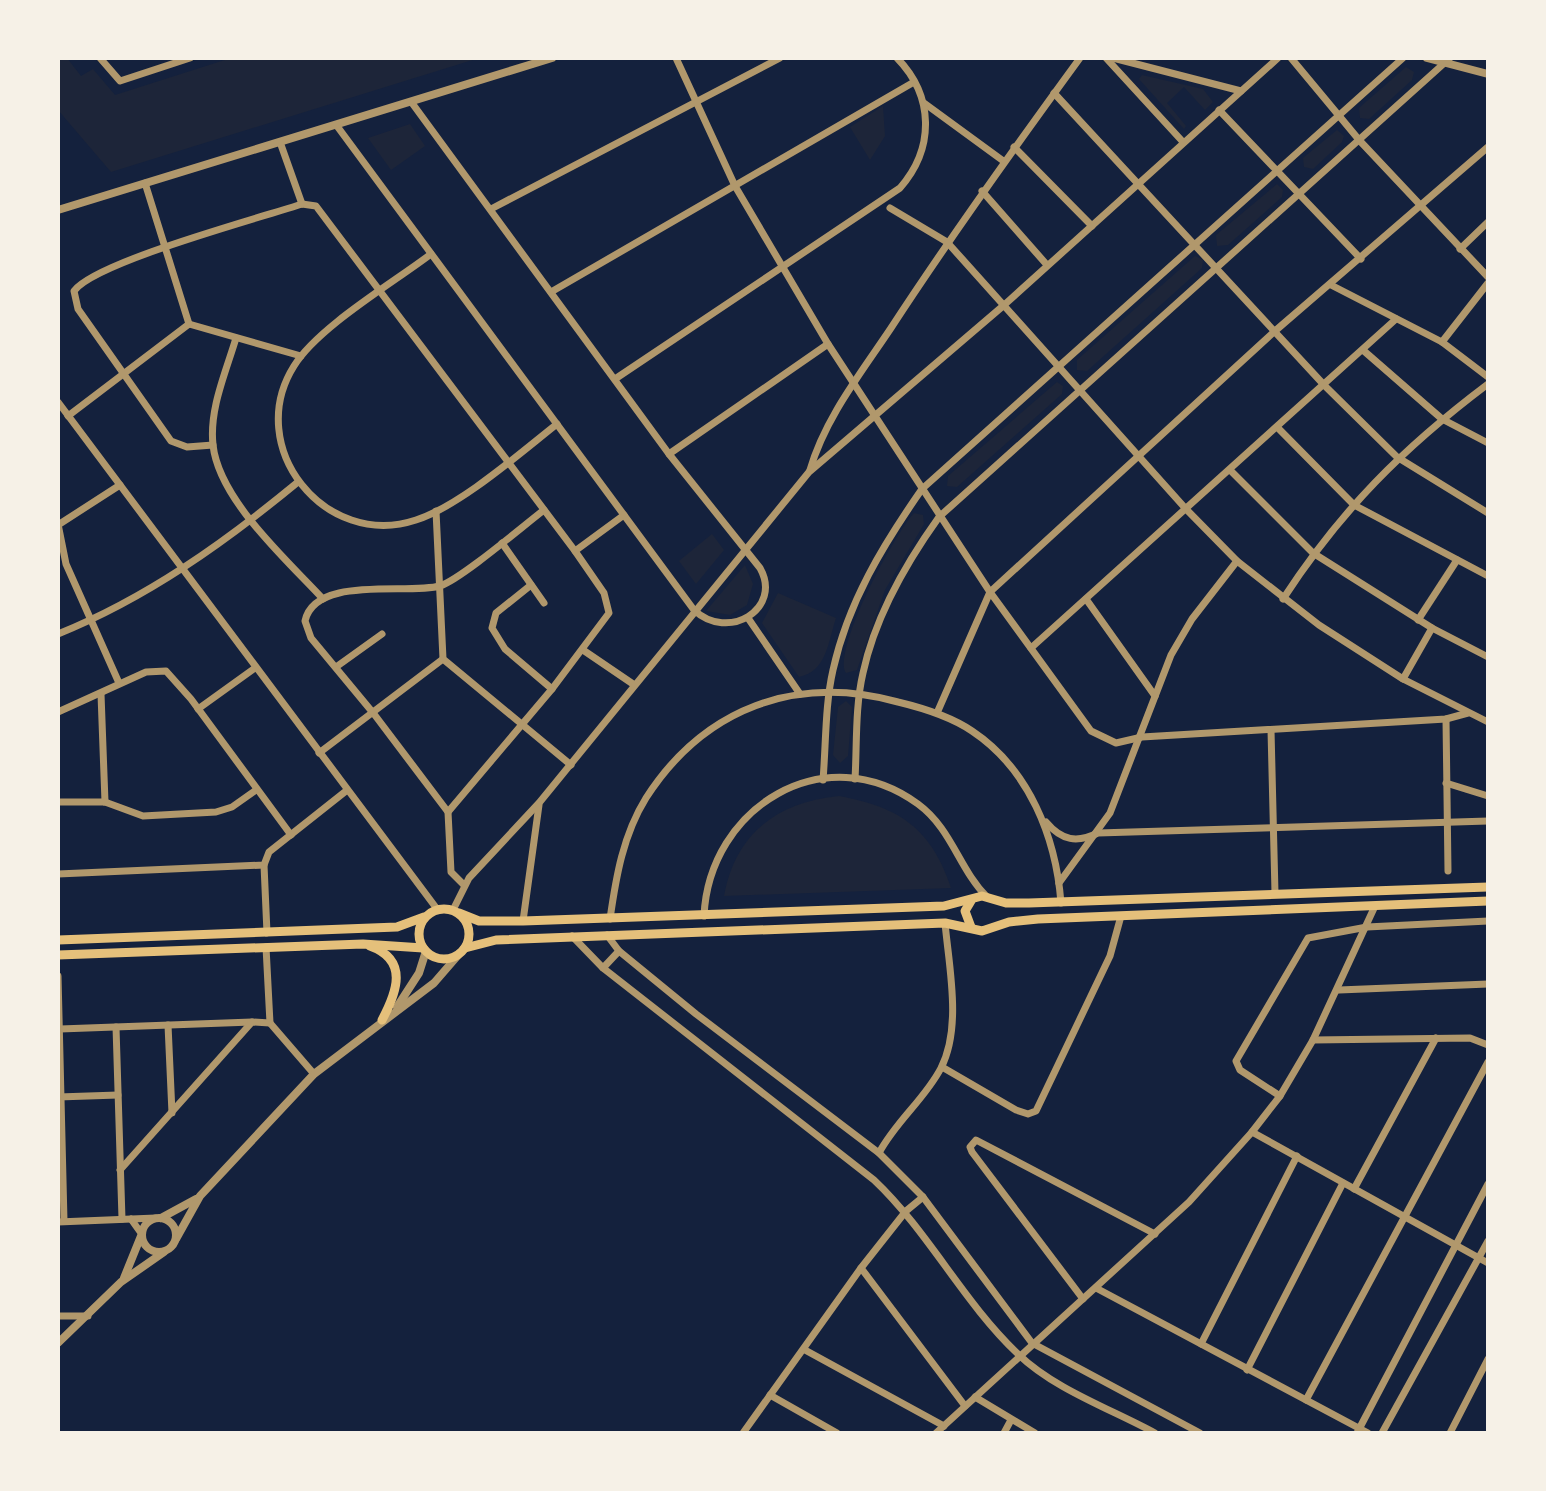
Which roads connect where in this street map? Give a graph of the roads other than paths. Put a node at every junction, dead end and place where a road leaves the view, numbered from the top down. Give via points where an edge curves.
1 (100, 58) edge
2 (190, 58) edge
3 (552, 58) edge
4 (676, 58) edge
5 (780, 58) edge
6 (898, 58) edge
7 (1080, 58) edge
8 (1106, 58) edge
9 (1113, 58) edge
10 (1278, 58) edge
11 (1291, 58) edge
12 (1403, 58) edge
13 (1427, 58) edge
14 (176, 60) edge
15 (1448, 60) edge
16 (1488, 74) edge
17 (914, 82) junction
18 (1241, 91) junction
19 (1054, 93) junction
20 (412, 103) junction
21 (696, 103) junction
22 (924, 103) junction
23 (1219, 110) junction
24 (1337, 115) junction
25 (337, 126) junction
26 (1360, 141) junction
27 (280, 142) junction
28 (1183, 142) junction
29 (1014, 147) junction
30 (1488, 147) edge
31 (1002, 160) junction
32 (1276, 170) junction
33 (145, 183) junction
34 (1138, 184) junction
35 (735, 186) junction
36 (982, 191) junction
37 (1302, 195) junction
38 (302, 204) junction
39 (1420, 207) junction
40 (890, 208) dead end
41 (491, 209) junction
42 (58, 210) edge
43 (1488, 222) edge
44 (1092, 226) junction
45 (947, 242) junction
46 (1195, 243) junction
47 (166, 249) junction
48 (1460, 249) junction
49 (431, 254) junction
50 (1361, 259) junction
51 (1047, 265) junction
52 (782, 266) junction
53 (1217, 268) junction
54 (1488, 277) edge
55 (1488, 283) edge
56 (1331, 285) junction
57 (381, 291) junction
58 (551, 292) junction
59 (1003, 306) junction
60 (1396, 319) junction
61 (189, 324) junction
62 (1275, 331) junction
63 (236, 338) junction
64 (1442, 342) junction
65 (828, 344) junction
66 (1364, 351) junction
67 (301, 356) junction
68 (1058, 367) junction
69 (121, 375) junction
70 (1488, 377) edge
71 (615, 379) junction
72 (855, 382) junction
73 (1488, 384) edge
74 (1325, 386) junction
75 (1079, 390) junction
76 (58, 402) edge
77 (68, 416) junction
78 (877, 416) junction
79 (1442, 419) junction
80 (557, 424) junction
81 (1278, 428) junction
82 (1488, 443) edge
83 (213, 445) junction
84 (669, 454) junction
85 (1137, 455) junction
86 (1397, 457) junction
87 (508, 461) junction
88 (1230, 470) junction
89 (809, 472) junction
90 (298, 482) junction
91 (120, 485) junction
92 (922, 489) junction
93 (1354, 505) junction
94 (1186, 509) junction
95 (544, 510) junction
96 (436, 511) junction
97 (1488, 513) edge
98 (624, 515) junction
99 (939, 517) junction
100 (251, 520) junction
101 (58, 524) edge
102 (502, 543) junction
103 (575, 551) junction
104 (746, 551) junction
105 (1313, 553) junction
106 (1457, 560) junction
107 (1237, 561) junction
108 (62, 565) edge
109 (183, 570) junction
110 (1488, 576) edge
111 (531, 585) junction
112 (441, 586) junction
113 (990, 592) junction
114 (323, 599) junction
115 (1086, 599) junction
116 (1283, 599) junction
117 (544, 603) dead end
118 (694, 610) junction
119 (748, 618) junction
120 (1418, 620) junction
121 (91, 621) junction
122 (1432, 628) junction
123 (58, 634) edge
124 (382, 634) dead end
125 (1031, 648) junction
126 (583, 650) junction
127 (1488, 657) edge
128 (443, 659) junction
129 (336, 667) junction
130 (255, 668) junction
131 (1403, 679) junction
132 (119, 683) junction
133 (633, 684) junction
134 (552, 689) junction
135 (830, 692) junction
136 (101, 694) junction
137 (800, 694) junction
138 (860, 694) junction
139 (1155, 696) junction
140 (198, 709) junction
141 (58, 712) edge
142 (937, 713) junction
143 (1468, 713) junction
144 (374, 714) junction
145 (1446, 719) junction
146 (1488, 722) edge
147 (523, 725) junction
148 (1271, 730) junction
149 (1142, 737) junction
150 (319, 753) junction
151 (571, 765) junction
152 (855, 779) junction
153 (823, 780) junction
154 (1446, 783) junction
155 (256, 790) junction
156 (346, 791) junction
157 (1488, 796) edge
158 (58, 802) edge
159 (105, 802) junction
160 (539, 803) junction
161 (448, 812) junction
162 (1042, 817) junction
163 (1488, 821) edge
164 (1447, 822) junction
165 (1273, 829) junction
166 (1098, 833) junction
167 (291, 835) junction
168 (264, 865) junction
169 (1448, 871) dead end
170 (58, 874) edge
171 (971, 878) junction
172 (1059, 883) junction
173 (464, 885) junction
174 (1488, 887) edge
175 (1275, 893) junction
176 (989, 898) junction
177 (972, 900) junction
178 (1488, 901) edge
179 (1061, 903) junction
180 (1375, 906) junction
181 (437, 909) junction
182 (456, 912) junction
183 (704, 916) junction
184 (1121, 916) junction
185 (424, 917) junction
186 (610, 919) junction
187 (523, 921) junction
188 (1488, 921) edge
189 (945, 923) junction
190 (971, 927) junction
191 (1367, 927) junction
192 (993, 928) junction
193 (267, 933) junction
194 (607, 935) junction
195 (572, 936) junction
196 (58, 940) edge
197 (363, 944) junction
198 (266, 947) junction
199 (424, 950) junction
200 (462, 950) junction
201 (619, 951) junction
202 (58, 955) edge
203 (603, 968) junction
204 (58, 976) edge
205 (1488, 984) edge
206 (1339, 990) junction
207 (394, 1011) junction
208 (382, 1020) junction
209 (252, 1022) junction
210 (270, 1023) junction
211 (168, 1025) junction
212 (116, 1027) junction
213 (60, 1029) junction
214 (1436, 1038) junction
215 (1313, 1040) junction
216 (1488, 1045) edge
217 (1488, 1062) edge
218 (942, 1067) junction
219 (314, 1074) junction
220 (118, 1095) junction
221 (1280, 1096) junction
222 (60, 1097) edge
223 (172, 1113) junction
224 (1252, 1132) junction
225 (879, 1153) junction
226 (1297, 1156) junction
227 (120, 1170) junction
228 (1343, 1183) junction
229 (1488, 1184) edge
230 (1354, 1189) junction
231 (200, 1196) junction
232 (923, 1197) junction
233 (906, 1211) junction
234 (158, 1218) junction
235 (1405, 1218) junction
236 (127, 1219) junction
237 (61, 1222) edge
238 (141, 1234) junction
239 (1155, 1234) junction
240 (176, 1239) junction
241 (1488, 1241) edge
242 (1456, 1246) junction
243 (164, 1252) junction
244 (1479, 1259) junction
245 (1488, 1263) edge
246 (861, 1268) junction
247 (121, 1282) junction
248 (1096, 1288) junction
249 (1083, 1299) junction
250 (58, 1316) edge
251 (88, 1316) junction
252 (58, 1343) edge
253 (1032, 1343) junction
254 (1201, 1344) junction
255 (805, 1350) junction
256 (1019, 1355) junction
257 (1488, 1359) edge
258 (1247, 1370) junction
259 (770, 1395) junction
260 (975, 1397) junction
261 (1306, 1400) junction
262 (965, 1406) junction
263 (1011, 1420) junction
264 (944, 1426) junction
265 (1358, 1431) edge
266 (743, 1433) edge
267 (837, 1433) edge
268 (936, 1433) edge
269 (1004, 1433) edge
270 (1035, 1433) edge
271 (1155, 1433) edge
272 (1200, 1433) edge
273 (1368, 1433) edge
274 (1382, 1433) edge
275 (1450, 1433) edge

1 - 14 street via 120,81
2 - 14 street
3 - 20 street
4 - 21 street
5 - 21 street
6 - 17 street
7 - 19 street
8 - 28 street
9 - 18 street
10 - 18 street
11 - 24 street
12 - 24 street
13 - 15 street
15 - 16 street
15 - 26 street
17 - 22 street
17 - 35 street
18 - 23 street
19 - 29 street
19 - 34 street
20 - 25 street
20 - 41 street
21 - 35 street
21 - 41 street
22 - 31 street
22 - 52 street via 925,145 900,188
23 - 28 street
23 - 32 street
24 - 26 street
24 - 32 street
25 - 27 street
25 - 49 street
26 - 37 street
26 - 39 street
27 - 33 street
27 - 38 street
28 - 34 street
29 - 31 street
29 - 44 street
30 - 39 street
31 - 36 street
32 - 37 street
32 - 46 street
33 - 42 street
33 - 47 street
34 - 44 street
34 - 46 street
35 - 52 street
35 - 58 street
36 - 45 street
36 - 51 street
37 - 50 street
37 - 53 street
38 - 47 street
38 - 57 street via 322,210
39 - 48 street
39 - 50 street
40 - 45 street
41 - 58 street
43 - 48 street
44 - 51 street
45 - 59 street
45 - 72 street
46 - 53 street
46 - 68 street
47 - 61 street
47 - 69 street via 108,269 74,291 78,309
48 - 54 street
49 - 57 street
49 - 80 street
50 - 56 street
51 - 59 street
52 - 65 street
52 - 71 street
53 - 62 street
53 - 75 street
55 - 64 street
56 - 60 street
56 - 62 street
57 - 67 street
57 - 87 street
58 - 71 street
59 - 68 street
59 - 78 street
60 - 64 street
60 - 66 street
61 - 63 street
61 - 69 street
62 - 74 street
62 - 85 street
63 - 67 street
63 - 83 street via 218,393
64 - 70 street
65 - 72 street
65 - 84 street
66 - 74 street
66 - 79 street
67 - 90 street via 282,392 278,423 283,454
68 - 75 street
68 - 92 street
69 - 77 street
69 - 83 street via 171,441 187,447
71 - 84 street
72 - 78 street
72 - 89 street via 818,444
73 - 79 street
74 - 81 street
74 - 86 street
75 - 85 street
75 - 99 street
76 - 77 street
77 - 91 street
78 - 89 street
78 - 92 street
79 - 82 street
79 - 86 street
80 - 87 street
80 - 98 street
81 - 88 street
81 - 93 street
83 - 100 street via 223,477
84 - 104 street
85 - 94 street
85 - 113 street
86 - 93 street
86 - 97 street
87 - 95 street
87 - 96 street
88 - 94 street
88 - 105 street
89 - 104 street
90 - 96 street via 321,506 367,525 399,525
90 - 100 street
91 - 101 street
91 - 109 street
92 - 99 street
92 - 135 street via 863,583
93 - 105 street
93 - 106 street
94 - 107 street
94 - 115 street
95 - 102 street
95 - 103 street
96 - 112 street
98 - 103 street
98 - 118 street
99 - 113 street
99 - 138 street via 892,594
100 - 109 street
100 - 114 street
101 - 108 street
102 - 111 street
102 - 112 street
103 - 126 street via 610,608
104 - 118 street
104 - 119 street via 764,576 765,588
105 - 116 street
105 - 120 street
106 - 110 street
106 - 120 street
107 - 116 street
107 - 139 street via 1192,619
108 - 121 street
109 - 121 street
109 - 130 street
111 - 117 street
111 - 134 street via 496,613 492,628 505,649
112 - 114 street via 362,590
112 - 128 street
113 - 125 street
113 - 142 street
114 - 129 street via 306,615 305,628
115 - 125 street
115 - 139 street
116 - 131 street
118 - 119 street via 722,624
118 - 133 street
119 - 137 street
120 - 122 street
121 - 123 street
121 - 132 street
122 - 127 street
122 - 131 street
124 - 129 street
125 - 149 street via 1091,731 1116,743
126 - 133 street
126 - 134 street
128 - 144 street
128 - 147 street
129 - 144 street
130 - 140 street
130 - 150 street
131 - 143 street
132 - 136 street
132 - 140 street via 160,670 175,679
133 - 151 street
134 - 147 street
135 - 137 street
135 - 138 street
135 - 153 street
136 - 141 street
136 - 159 street
137 - 186 street via 759,702 727,718 666,771 627,835
138 - 142 street
138 - 152 street
139 - 149 street
140 - 155 street
142 - 162 street via 991,746
143 - 145 street
143 - 146 street
144 - 150 street
144 - 161 street
145 - 148 street
145 - 154 street
147 - 151 street
147 - 161 street
148 - 149 street
148 - 165 street
149 - 166 street
150 - 156 street
151 - 160 street
152 - 153 street
152 - 171 street via 894,790 928,812 954,844
153 - 183 street via 782,791 739,822 712,867
154 - 157 street
154 - 164 street
155 - 159 street via 216,812 143,816
155 - 167 street
156 - 167 street
156 - 181 street
158 - 159 street
160 - 173 street
160 - 187 street
161 - 173 street via 451,872
162 - 166 street via 1066,839
162 - 172 street
163 - 164 street
164 - 165 street
164 - 169 street
165 - 166 street
165 - 175 street
166 - 172 street
167 - 168 street via 266,855
168 - 170 street
168 - 193 street
171 - 176 street
171 - 177 street
172 - 179 street
173 - 182 street
174 - 175 main road
175 - 179 main road
176 - 177 main road
176 - 179 main road
176 - 192 main road via 1000,913
177 - 183 main road via 944,906
177 - 190 main road via 965,911
178 - 180 main road
180 - 184 main road
180 - 191 street
181 - 182 main road
181 - 185 main road
182 - 187 main road via 479,921
182 - 200 main road via 469,933
183 - 186 main road
184 - 192 main road via 1009,922
184 - 218 street via 1110,956 1036,1111 1016,1110
185 - 193 main road via 397,927
185 - 199 main road via 418,933
186 - 187 main road
188 - 191 street
189 - 190 main road
189 - 194 main road
189 - 218 street via 951,1020
190 - 192 main road
191 - 206 street
191 - 221 street via 1314,935 1303,943 1238,1055 1240,1070
193 - 196 main road
194 - 195 main road
194 - 201 street
195 - 200 main road via 481,941
195 - 203 street
197 - 198 main road
197 - 199 main road
197 - 208 main road via 384,953 398,974 395,995
198 - 202 main road
198 - 210 street
199 - 200 main road via 439,958
199 - 207 street via 419,973
200 - 207 street via 434,983
201 - 203 street
201 - 225 street
203 - 233 street via 874,1180
204 - 213 street
205 - 206 street
206 - 215 street
207 - 208 street
208 - 219 street
209 - 210 street
209 - 211 street
209 - 223 street
210 - 219 street
211 - 212 street
211 - 223 street
212 - 213 street
212 - 220 street
213 - 222 street
214 - 215 street
214 - 216 street via 1470,1038
214 - 230 street
215 - 221 street
217 - 235 street
218 - 225 street
219 - 231 street
220 - 222 street
220 - 227 street
221 - 224 street
222 - 237 street
223 - 227 street
224 - 226 street
224 - 239 street
225 - 232 street
226 - 228 street
226 - 254 street
227 - 236 street
228 - 230 street
228 - 258 street
229 - 242 street
230 - 235 street
231 - 234 street
231 - 240 street
232 - 233 street
232 - 253 street
233 - 246 street
233 - 256 street
234 - 236 street
234 - 238 street
234 - 240 street via 171,1223
235 - 242 street
235 - 261 street
236 - 237 street
236 - 238 street
238 - 243 street via 149,1249
238 - 247 street
239 - 248 street
239 - 249 street via 980,1140 970,1145
240 - 243 street
241 - 244 street
242 - 244 street
242 - 265 street
243 - 247 street
244 - 245 street
244 - 274 street
246 - 255 street
246 - 262 street
247 - 251 street
248 - 249 street
248 - 254 street
249 - 253 street
250 - 251 street
251 - 252 street
253 - 256 street
253 - 272 street
254 - 258 street
255 - 259 street
255 - 264 street
256 - 260 street
256 - 271 street
257 - 275 street
258 - 261 street
259 - 266 street
259 - 267 street
260 - 262 street
260 - 263 street
261 - 265 street
262 - 264 street
263 - 269 street
263 - 270 street
264 - 268 street
265 - 273 street

